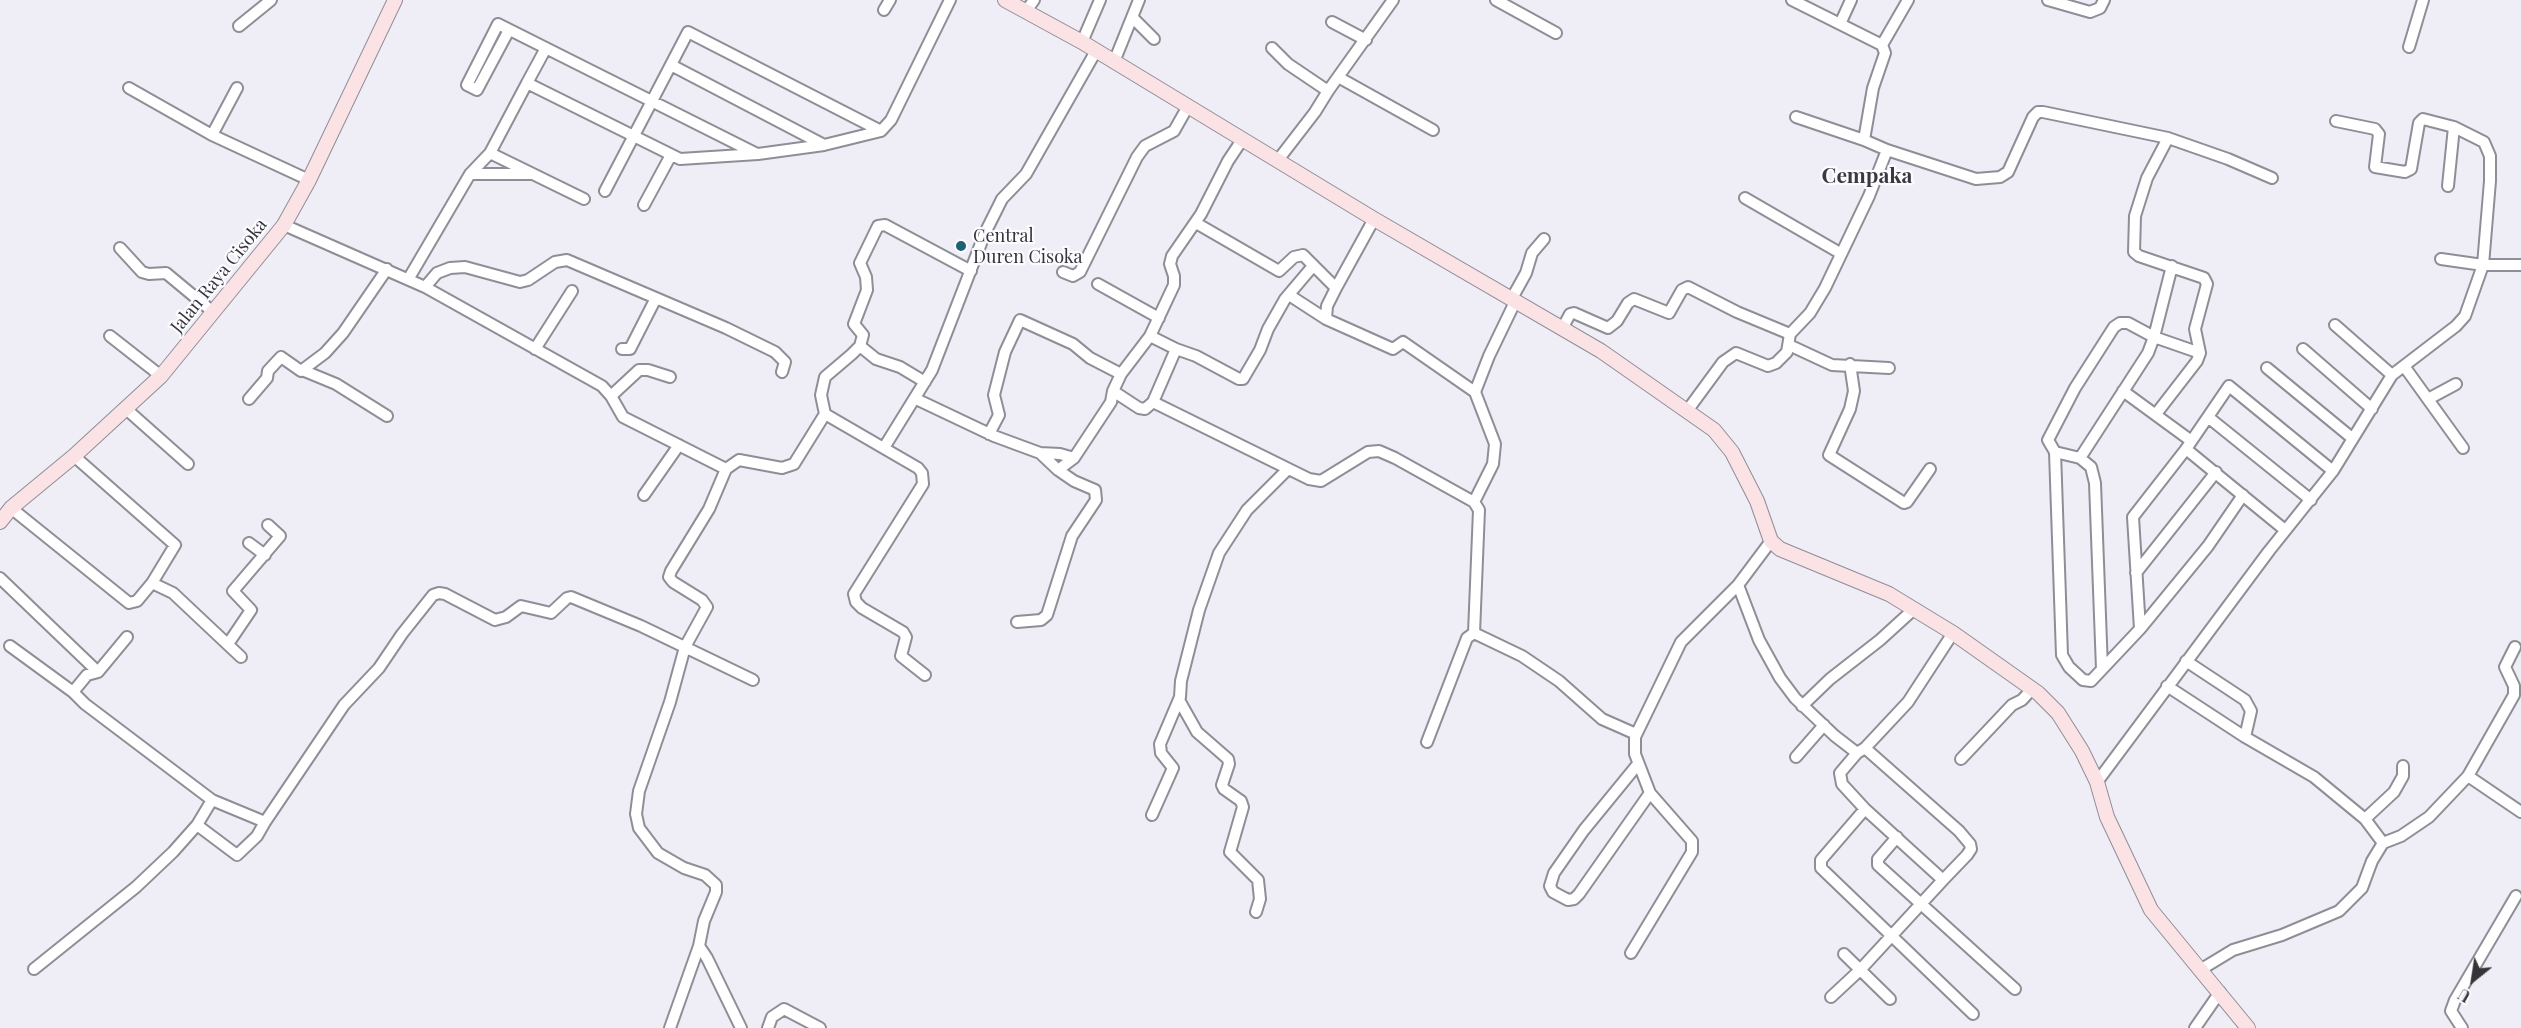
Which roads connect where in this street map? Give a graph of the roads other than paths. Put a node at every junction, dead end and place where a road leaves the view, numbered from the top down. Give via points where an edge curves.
1 (271, 0) edge
2 (394, 0) edge
3 (950, 0) edge
4 (1005, 0) edge
5 (1100, 0) edge
6 (1139, 0) edge
7 (1393, 0) edge
8 (1496, 0) edge
9 (1792, 0) edge
10 (1851, 0) edge
11 (1908, 0) edge
12 (2048, 0) edge
13 (2104, 0) edge
14 (2423, 0) edge
15 (1030, 6) edge
16 (1133, 18) junction
17 (1332, 22) dead end
18 (1840, 24) junction
19 (239, 26) dead end
20 (509, 30) junction
21 (1556, 33) dead end
22 (1154, 39) dead end
23 (1366, 40) junction
24 (1082, 42) junction
25 (1882, 45) junction
26 (2409, 47) dead end
27 (546, 48) junction
28 (1272, 48) dead end
29 (1096, 51) junction
30 (1114, 62) junction
31 (671, 65) junction
32 (1338, 77) junction
33 (527, 83) junction
34 (129, 87) dead end
35 (237, 88) dead end
36 (1328, 91) junction
37 (652, 101) junction
38 (1187, 108) junction
39 (1796, 117) dead end
40 (2336, 121) dead end
41 (2454, 127) junction
42 (1433, 130) dead end
43 (881, 131) junction
44 (212, 135) junction
45 (634, 136) junction
46 (2168, 138) junction
47 (1242, 140) junction
48 (1864, 141) junction
49 (824, 145) junction
50 (1887, 150) junction
51 (490, 153) junction
52 (758, 154) junction
53 (671, 155) junction
54 (1278, 160) junction
55 (470, 174) junction
56 (535, 174) junction
57 (2272, 178) dead end
58 (309, 180) junction
59 (2448, 186) dead end
60 (605, 191) dead end
61 (1745, 198) dead end
62 (584, 199) dead end
63 (644, 205) dead end
64 (1374, 219) junction
65 (1196, 223) junction
66 (284, 225) junction
67 (1544, 239) dead end
68 (120, 248) dead end
69 (1840, 253) junction
70 (2441, 259) dead end
71 (2483, 265) junction
72 (2521, 265) edge
73 (1313, 266) junction
74 (2172, 266) junction
75 (387, 268) junction
76 (970, 271) junction
77 (1063, 272) dead end
78 (409, 278) junction
79 (1098, 284) dead end
80 (425, 287) junction
81 (1336, 288) junction
82 (572, 291) dead end
83 (1289, 295) junction
84 (656, 298) junction
85 (1513, 301) junction
86 (213, 312) junction
87 (1159, 318) junction
88 (1326, 318) junction
89 (2335, 325) dead end
90 (1562, 329) junction
91 (110, 336) dead end
92 (1150, 336) junction
93 (2154, 337) junction
94 (1789, 339) junction
95 (860, 345) junction
96 (535, 349) junction
97 (1176, 349) junction
98 (2303, 349) dead end
99 (622, 350) dead end
100 (2200, 352) junction
101 (1850, 364) junction
102 (2404, 366) junction
103 (1889, 368) dead end
104 (2267, 368) dead end
105 (302, 370) junction
106 (782, 372) dead end
107 (1121, 374) junction
108 (2392, 375) junction
109 (161, 376) junction
110 (670, 377) dead end
111 (925, 382) junction
112 (2456, 384) dead end
113 (1113, 391) junction
114 (2123, 391) junction
115 (1476, 392) junction
116 (611, 396) junction
117 (2430, 398) junction
118 (249, 399) dead end
119 (916, 399) junction
120 (1153, 402) junction
121 (125, 408) junction
122 (2372, 410) junction
123 (1687, 411) junction
124 (825, 414) junction
125 (2156, 414) junction
126 (387, 416) dead end
127 (2208, 417) junction
128 (988, 434) junction
129 (2352, 438) junction
130 (679, 445) junction
131 (2188, 445) junction
132 (885, 447) junction
133 (2463, 448) dead end
134 (2055, 452) junction
135 (1040, 453) junction
136 (74, 456) junction
137 (1074, 458) junction
138 (2080, 458) junction
139 (188, 464) dead end
140 (726, 469) junction
141 (1930, 469) dead end
142 (1058, 470) junction
143 (1288, 470) junction
144 (2334, 471) junction
145 (2216, 472) junction
146 (644, 495) dead end
147 (2243, 495) junction
148 (2311, 500) junction
149 (1474, 502) junction
150 (11, 508) junction
151 (0, 522) edge
152 (268, 525) dead end
153 (2285, 530) junction
154 (1771, 541) junction
155 (249, 543) dead end
156 (265, 555) junction
157 (2136, 573) junction
158 (0, 578) edge
159 (152, 582) junction
160 (1738, 585) junction
161 (1914, 609) junction
162 (1017, 622) dead end
163 (2140, 629) junction
164 (1474, 633) junction
165 (1953, 633) junction
166 (127, 637) dead end
167 (228, 644) junction
168 (10, 646) dead end
169 (685, 647) junction
170 (2514, 647) dead end
171 (241, 657) dead end
172 (2186, 661) junction
173 (2102, 669) junction
174 (98, 672) junction
175 (925, 675) dead end
176 (753, 680) dead end
177 (2167, 686) junction
178 (2032, 689) junction
179 (73, 692) junction
180 (1179, 700) junction
181 (1802, 706) junction
182 (1824, 725) junction
183 (1636, 734) junction
184 (2245, 737) junction
185 (1427, 742) dead end
186 (1861, 751) junction
187 (1796, 757) dead end
188 (1961, 759) dead end
189 (1638, 764) junction
190 (2403, 766) dead end
191 (2468, 776) junction
192 (2097, 782) junction
193 (1650, 793) junction
194 (212, 800) junction
195 (1864, 809) junction
196 (2521, 812) edge
197 (1152, 814) dead end
198 (2365, 819) junction
199 (265, 822) junction
200 (197, 825) junction
201 (1897, 837) junction
202 (2383, 843) junction
203 (1943, 880) junction
204 (2516, 896) dead end
205 (1922, 903) junction
206 (1256, 912) dead end
207 (1891, 936) junction
208 (699, 946) junction
209 (1631, 953) dead end
210 (1844, 954) dead end
211 (34, 969) dead end
212 (1860, 970) junction
213 (2200, 970) junction
214 (2015, 989) dead end
215 (2220, 992) junction
216 (1832, 997) dead end
217 (1890, 999) dead end
218 (1973, 1014) dead end
219 (670, 1028) edge
220 (741, 1028) edge
221 (768, 1028) edge
222 (820, 1028) edge
223 (2195, 1028) edge
224 (2248, 1028) edge
225 (2462, 1028) edge

1 - 19 street
2 - 58 street, Jalan Raya Cisoka
3 - 43 street via 891,120
4 - 15 street
5 - 24 street
6 - 16 street
7 - 23 street
8 - 21 street
9 - 18 street
10 - 18 street
11 - 25 street
12 - 13 street via 2090,12 2100,8
14 - 26 street
15 - 24 street
16 - 22 street
16 - 30 street
17 - 23 street
18 - 25 street
20 - 20 street via 477,90 467,85 498,24
20 - 27 street
23 - 32 street
24 - 29 street
25 - 48 street via 1885,53 1873,88
27 - 33 street
27 - 37 street
28 - 36 street
29 - 30 street
29 - 76 street via 1026,174 1002,199
30 - 38 street
31 - 37 street
31 - 43 street via 688,32
31 - 49 street
32 - 36 street
32 - 42 street
33 - 45 street
33 - 51 street
34 - 44 street
35 - 44 street
36 - 54 street
37 - 45 street
37 - 52 street
38 - 47 street
38 - 77 street via 1174,131 1152,141 1137,157 1080,272 1073,276
39 - 48 street
40 - 41 street via 2377,130 2376,167 2405,172 2411,169 2421,121 2426,118
41 - 59 street
41 - 71 street via 2484,142 2490,156
43 - 49 street
44 - 58 street
45 - 53 street
45 - 60 street
46 - 50 street via 2038,112 2008,172 1984,180
46 - 57 street
46 - 74 street via 2135,216 2134,249 2139,256
47 - 54 street
47 - 65 street
48 - 50 street
49 - 52 street
50 - 69 street
51 - 55 street
51 - 56 street
52 - 53 street via 680,159
53 - 63 street
54 - 64 street
55 - 56 street
55 - 78 street
56 - 62 street
58 - 66 street, Jalan Raya Cisoka
61 - 69 street
64 - 81 street
64 - 85 street
65 - 73 street via 1278,271 1301,255
65 - 87 street via 1172,256 1174,285
66 - 75 street
66 - 86 street, Jalan Raya Cisoka
67 - 85 street via 1532,253
68 - 86 street via 142,272 166,273
69 - 94 street via 1825,288
70 - 71 street
71 - 72 street
71 - 102 street via 2465,316
73 - 81 street
73 - 83 street
74 - 93 street
74 - 100 street via 2206,281 2194,329
75 - 78 street
75 - 105 street via 343,333
76 - 95 street via 885,225 878,226 860,263 867,282 854,323 863,333
76 - 111 street
78 - 80 street
79 - 87 street
80 - 84 street via 437,273 450,268 465,267 520,282 555,262 567,260
80 - 96 street
81 - 88 street
82 - 96 street
83 - 88 street
83 - 97 street via 1243,379
84 - 99 street via 630,350
84 - 106 street via 775,352 785,362
85 - 90 street
85 - 115 street
86 - 109 street, Jalan Raya Cisoka
87 - 92 street
88 - 115 street via 1393,349 1403,342
89 - 108 street
90 - 94 street via 1574,313 1608,328 1634,299 1668,314 1682,290 1688,287
90 - 123 street
91 - 109 street
92 - 97 street
92 - 107 street
93 - 100 street
93 - 114 street
93 - 134 street via 2128,323 2114,327 2048,440
94 - 101 street via 1832,365
94 - 123 street via 1787,352 1772,365 1741,353 1731,356
95 - 111 street via 876,359
95 - 124 street via 825,377 821,395
96 - 116 street via 602,386
97 - 120 street
98 - 122 street
100 - 125 street
101 - 103 street
101 - 141 street via 1854,391 1850,409 1829,455 1904,503
102 - 108 street
102 - 117 street
104 - 129 street
105 - 118 street via 281,357
105 - 126 street via 336,384
107 - 113 street
107 - 128 street via 1090,358 1079,347 1020,320 1005,352 994,395 999,415
108 - 122 street
109 - 121 street, Jalan Raya Cisoka
110 - 116 street via 639,370
111 - 119 street
112 - 117 street
113 - 120 street via 1139,408 1145,409
113 - 137 street via 1111,402
114 - 125 street
114 - 138 street
115 - 149 street via 1495,444 1493,464
116 - 130 street via 623,417
117 - 133 street
119 - 128 street
119 - 132 street
120 - 143 street
121 - 136 street, Jalan Raya Cisoka
121 - 139 street
122 - 129 street
123 - 154 street via 1714,430 1731,452 1757,501
124 - 132 street
124 - 140 street via 794,464 782,468 739,460
125 - 131 street
127 - 131 street
127 - 144 street via 2229,386
127 - 148 street
128 - 135 street
129 - 144 street
130 - 140 street
130 - 146 street
131 - 145 street
131 - 157 street via 2133,517
132 - 175 street via 918,468 923,484 854,594 862,608 903,632 906,637 901,656
134 - 138 street
134 - 173 street via 2062,655 2083,680 2091,681
135 - 137 street
135 - 142 street
136 - 150 street, Jalan Raya Cisoka
136 - 159 street via 175,545
137 - 142 street
138 - 173 street via 2091,467 2095,483
140 - 169 street via 709,509 670,571 673,582 702,600 706,607
142 - 162 street via 1095,490 1097,497 1072,536 1047,615 1041,620
143 - 149 street via 1321,482 1368,452 1379,451
143 - 180 street via 1247,510 1219,553 1199,610
144 - 148 street
145 - 147 street
145 - 157 street
147 - 153 street
147 - 163 street via 2208,546
148 - 153 street
149 - 164 street via 1479,510
150 - 151 street, Jalan Raya Cisoka
150 - 159 street via 129,603 137,602
152 - 156 street via 280,536
153 - 172 street
154 - 160 street
154 - 161 street via 1794,556 1889,594
155 - 156 street
156 - 167 street via 233,591 251,610
157 - 163 street
158 - 174 street
159 - 167 street via 173,593
160 - 181 street via 1759,640 1780,678
160 - 183 street via 1681,642
161 - 165 street
161 - 181 street
163 - 173 street
164 - 183 street via 1528,660 1602,719
164 - 185 street via 1467,638
165 - 178 street
165 - 186 street via 1908,702
166 - 174 street
167 - 171 street
168 - 179 street
169 - 176 street
169 - 199 street via 572,597 551,613 521,606 499,621 439,593 344,705
169 - 208 street via 639,791 636,814 639,828 658,853 705,875 716,885
170 - 191 street via 2505,668 2514,695
172 - 177 street
172 - 184 street via 2245,700 2251,711
174 - 179 street via 87,675
177 - 184 street
177 - 192 street
178 - 188 street
178 - 192 street via 2063,720
179 - 194 street
180 - 197 street via 1160,744 1161,753 1173,768
180 - 206 street via 1197,732 1228,759 1222,785 1244,807 1230,852 1258,880 1260,899
181 - 182 street
182 - 186 street
182 - 187 street
183 - 189 street
184 - 198 street via 2314,777
186 - 195 street via 1840,773 1840,780
186 - 203 street via 1970,844 1967,855
189 - 193 street
189 - 193 street via 1554,873 1550,886 1553,892 1568,900 1579,894
190 - 198 street via 2403,776 2394,792
191 - 196 street
191 - 202 street via 2429,816 2401,836
192 - 213 street via 2107,817 2145,900
193 - 209 street via 1692,841 1692,852
194 - 199 street
194 - 200 street
195 - 201 street
195 - 207 street via 1821,860 1822,870
198 - 202 street
199 - 200 street via 237,855
200 - 211 street via 136,887
201 - 203 street
201 - 205 street via 1877,863
202 - 213 street via 2362,888 2339,911 2233,950
203 - 205 street
204 - 225 street via 2454,1000 2451,1011
205 - 207 street
205 - 214 street
207 - 212 street
207 - 218 street
208 - 219 street
208 - 220 street
210 - 212 street
212 - 216 street
212 - 217 street
213 - 215 street
215 - 223 street
215 - 224 street
221 - 222 street via 772,1017 784,1009

